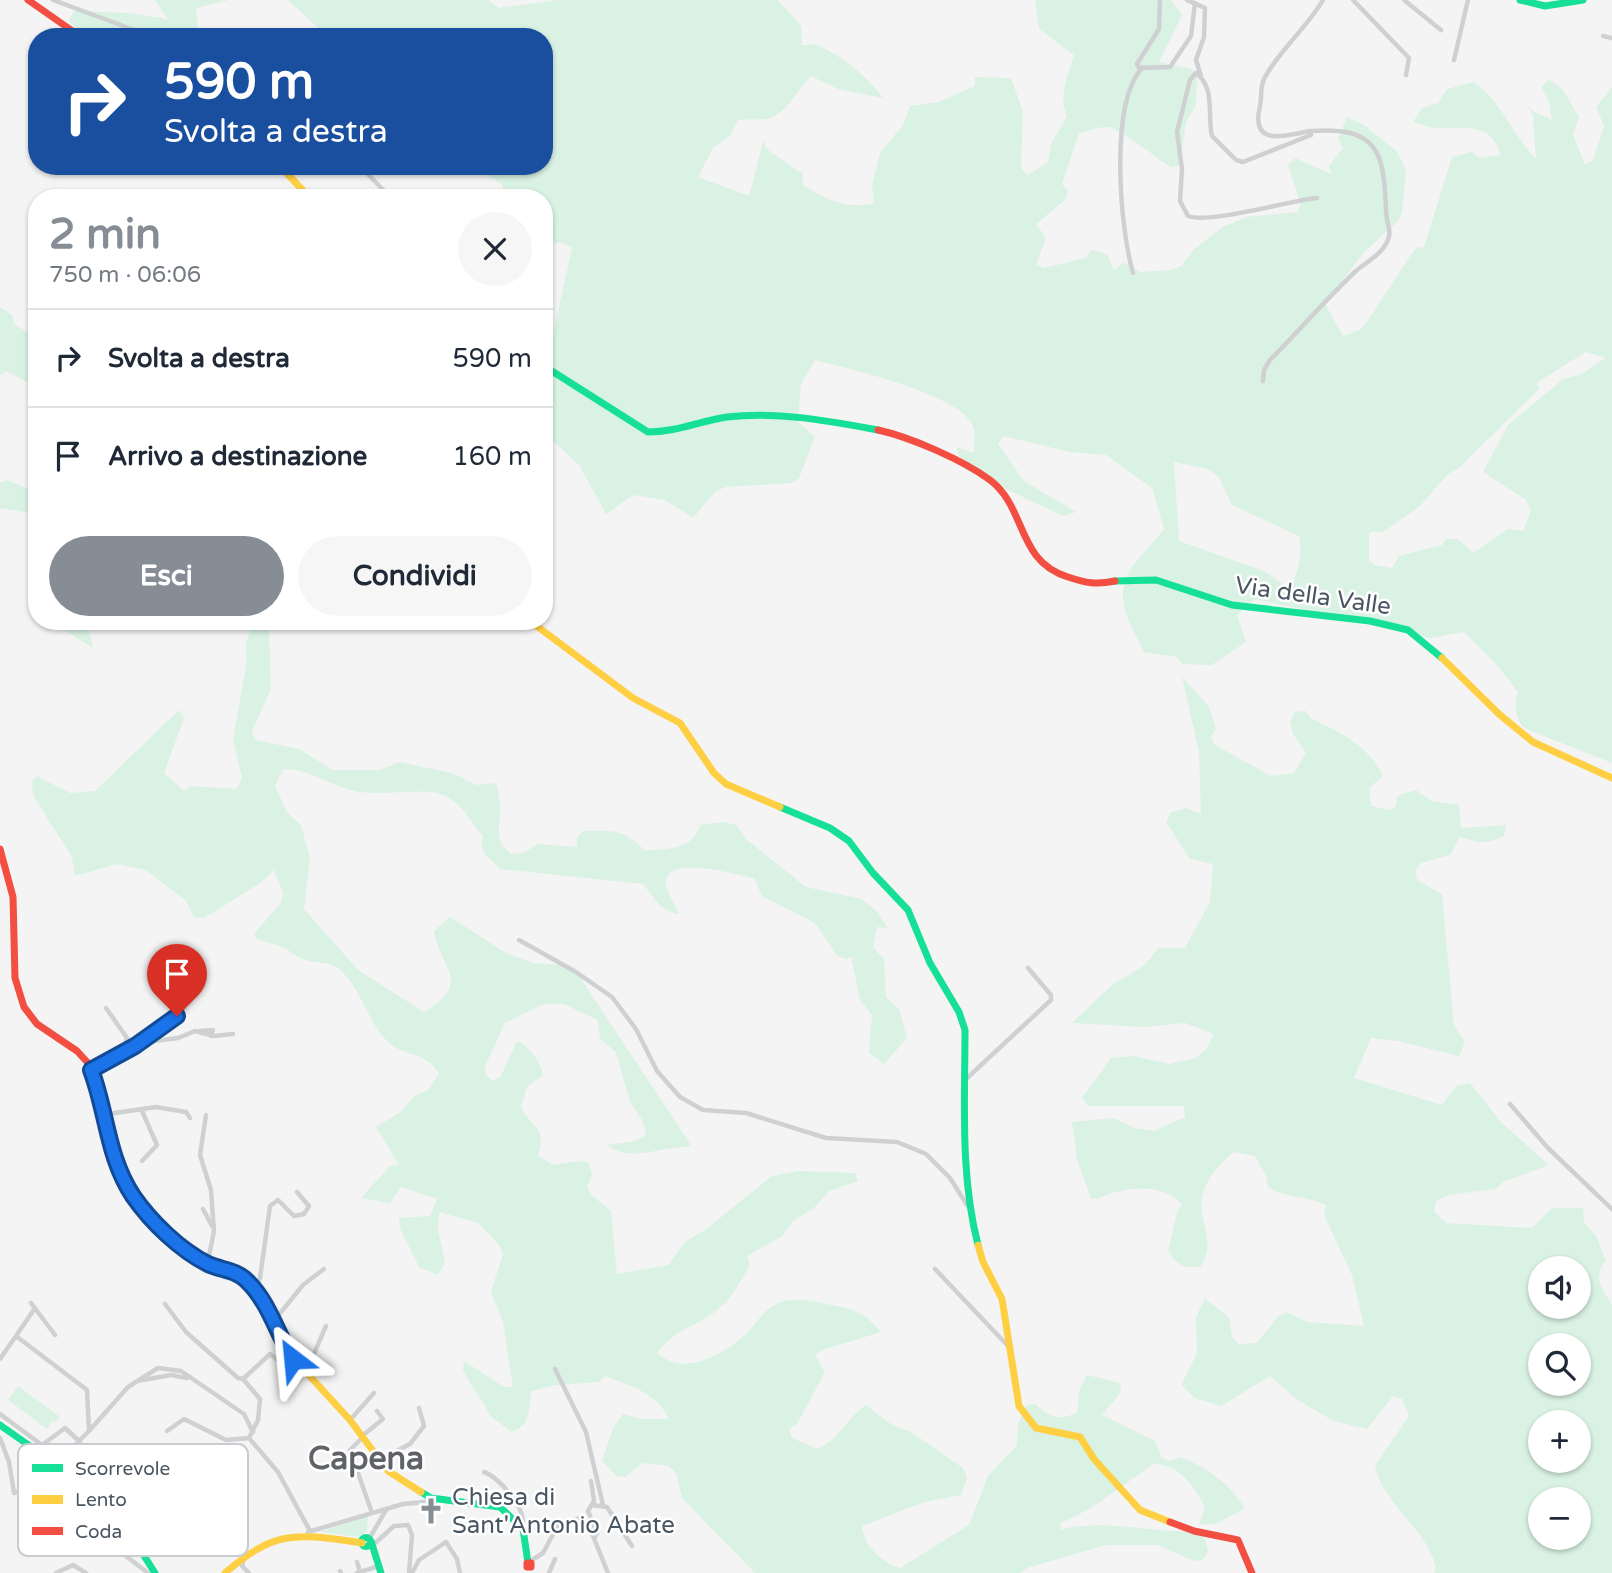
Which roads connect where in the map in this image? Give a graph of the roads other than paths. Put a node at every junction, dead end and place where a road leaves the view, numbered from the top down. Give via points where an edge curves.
1 (28, 0) edge
2 (53, 0) edge
3 (1160, 0) edge
4 (1187, 0) edge
5 (1206, 0) edge
6 (1323, 0) edge
7 (1353, 0) edge
8 (1404, 0) edge
9 (1468, 0) edge
10 (1520, 0) edge
11 (1580, 0) edge
12 (1195, 4) junction
13 (1205, 8) junction
14 (68, 28) edge
15 (129, 28) edge
16 (1441, 30) dead end
17 (1603, 36) dead end
18 (1612, 38) edge
19 (1454, 60) dead end
20 (1142, 68) junction
21 (1406, 75) dead end
22 (1203, 80) junction
23 (1310, 131) junction
24 (288, 175) edge
25 (369, 175) edge
26 (302, 189) edge
27 (382, 189) edge
28 (1317, 198) dead end
29 (1133, 273) dead end
30 (553, 371) edge
31 (1263, 381) dead end
32 (542, 630) edge
33 (1612, 778) edge
34 (0, 849) edge
35 (519, 940) dead end
36 (1028, 968) dead end
37 (192, 971) dead end
38 (106, 1008) dead end
39 (233, 1034) dead end
40 (135, 1046) junction
41 (121, 1053) junction
42 (91, 1070) junction
43 (964, 1080) junction
44 (1510, 1104) dead end
45 (142, 1111) junction
46 (102, 1115) junction
47 (206, 1115) dead end
48 (190, 1118) dead end
49 (142, 1161) dead end
50 (297, 1192) dead end
51 (968, 1206) junction
52 (203, 1209) dead end
53 (1612, 1209) edge
54 (214, 1231) junction
55 (217, 1267) junction
56 (324, 1269) dead end
57 (935, 1269) dead end
58 (255, 1291) junction
59 (165, 1304) dead end
60 (273, 1322) junction
61 (326, 1326) dead end
62 (55, 1335) dead end
63 (16, 1336) junction
64 (1008, 1346) junction
65 (0, 1359) edge
66 (294, 1359) junction
67 (285, 1366) junction
68 (555, 1369) dead end
69 (303, 1376) junction
70 (243, 1379) junction
71 (373, 1393) dead end
72 (419, 1408) dead end
73 (377, 1411) dead end
74 (0, 1414) edge
75 (349, 1420) junction
76 (1, 1428) edge
77 (89, 1431) junction
78 (167, 1431) dead end
79 (251, 1435) junction
80 (363, 1436) junction
81 (0, 1438) edge
82 (80, 1442) junction
83 (23, 1444) edge
84 (40, 1444) edge
85 (47, 1444) edge
86 (77, 1444) edge
87 (379, 1460) junction
88 (484, 1472) dead end
89 (591, 1481) dead end
90 (18, 1492) edge
91 (418, 1492) junction
92 (441, 1500) junction
93 (416, 1502) junction
94 (592, 1505) junction
95 (603, 1505) junction
96 (387, 1509) junction
97 (374, 1513) junction
98 (382, 1517) junction
99 (522, 1527) junction
100 (373, 1528) junction
101 (307, 1532) junction
102 (594, 1537) junction
103 (368, 1543) junction
104 (632, 1546) dead end
105 (248, 1552) edge
106 (126, 1556) edge
107 (143, 1556) edge
108 (244, 1556) edge
109 (246, 1556) edge
110 (555, 1559) dead end
111 (356, 1562) dead end
112 (530, 1566) edge
113 (380, 1570) edge
114 (56, 1573) edge
115 (86, 1573) edge
116 (148, 1573) edge
117 (155, 1573) edge
118 (225, 1573) edge
119 (249, 1573) edge
120 (359, 1573) edge
121 (411, 1573) edge
122 (460, 1573) edge
123 (549, 1573) edge
124 (608, 1573) edge
125 (1252, 1573) edge

1 - 14 street
2 - 15 street
3 - 20 street via 1159,29 1137,64
4 - 12 street
5 - 13 street
6 - 23 street via 1264,79 1258,113 1260,128 1267,135 1284,137
7 - 21 street via 1408,57
8 - 16 street
9 - 19 street
10 - 11 street via 1541,6
12 - 13 street
12 - 20 street via 1191,36 1170,68
13 - 22 street via 1204,37 1196,60
17 - 18 street
20 - 29 street via 1129,87 1121,136 1121,215
22 - 23 street via 1212,109 1211,135 1238,161 1247,162 1309,136
22 - 28 street via 1198,74 1191,78 1178,127 1184,212 1204,219
23 - 31 street via 1348,132 1371,145 1384,168 1390,234 1382,250 1270,360
24 - 26 street
25 - 27 street
30 - 33 street, Via della Valle via 648,432 727,417 817,418 906,436 990,481 1012,510 1034,557 1055,573 1094,585 1130,578 1156,580 1231,605 1404,629 1421,638 1527,737 1552,753
32 - 43 street via 633,698 680,723 726,784 830,828 849,841 908,910 929,963 959,1012 966,1040
34 - 42 street via 13,897 14,974 20,999 37,1024 80,1053
35 - 51 street via 619,1003 657,1072 680,1097 703,1110 746,1112 826,1138 897,1142 926,1154 950,1178
36 - 43 street via 1051,1000
37 - 40 street via 181,1012
38 - 41 street via 128,1040
39 - 40 street via 199,1031
40 - 41 street
41 - 42 street
42 - 46 street
43 - 51 street
44 - 53 street via 1548,1149
45 - 46 street
45 - 48 street via 157,1107 186,1112
45 - 49 street via 157,1145
46 - 55 street via 137,1202 162,1230
47 - 54 street via 200,1155 211,1188
50 - 58 street via 309,1206 304,1213 294,1216 278,1200 271,1206
51 - 64 street via 981,1258 1002,1299
52 - 54 street
54 - 55 street via 209,1256
55 - 58 street via 241,1276
56 - 60 street via 303,1285
57 - 64 street
58 - 60 street
59 - 70 street via 186,1332
60 - 66 street
61 - 69 street
62 - 63 street via 33,1306
63 - 65 street
63 - 77 street via 86,1388
64 - 125 street via 1019,1406 1032,1426 1080,1437 1130,1501 1144,1512 1194,1531 1238,1540
66 - 67 street
66 - 69 street
67 - 69 street
67 - 70 street via 270,1354
68 - 95 street via 586,1432
69 - 75 street
70 - 79 street via 260,1397
71 - 75 street
72 - 87 street via 424,1424 416,1438
73 - 80 street via 385,1417
74 - 84 street
75 - 80 street
76 - 83 street
77 - 79 street via 134,1382 158,1368 171,1368 244,1414
77 - 82 street
78 - 79 street via 184,1419 228,1441
79 - 101 street via 291,1493
80 - 87 street
80 - 97 street via 350,1450
81 - 90 street via 14,1493
82 - 85 street via 64,1429
82 - 86 street
87 - 91 street via 395,1478
88 - 99 street via 517,1504
89 - 94 street
91 - 92 street
91 - 93 street
92 - 93 street
92 - 99 street via 500,1507
93 - 96 street
94 - 95 street
94 - 102 street via 588,1511 597,1533
95 - 104 street
96 - 97 street
96 - 98 street
97 - 98 street
97 - 100 street
97 - 101 street
98 - 100 street
99 - 112 street
100 - 103 street
101 - 103 street
101 - 105 street
102 - 112 street via 582,1518 569,1519 558,1524 546,1549
102 - 124 street
103 - 113 street
103 - 121 street via 394,1526 408,1525
106 - 116 street
107 - 117 street
108 - 118 street
109 - 119 street via 242,1564
110 - 123 street
111 - 120 street
113 - 120 street
114 - 115 street via 73,1564
121 - 122 street via 419,1560 446,1542

